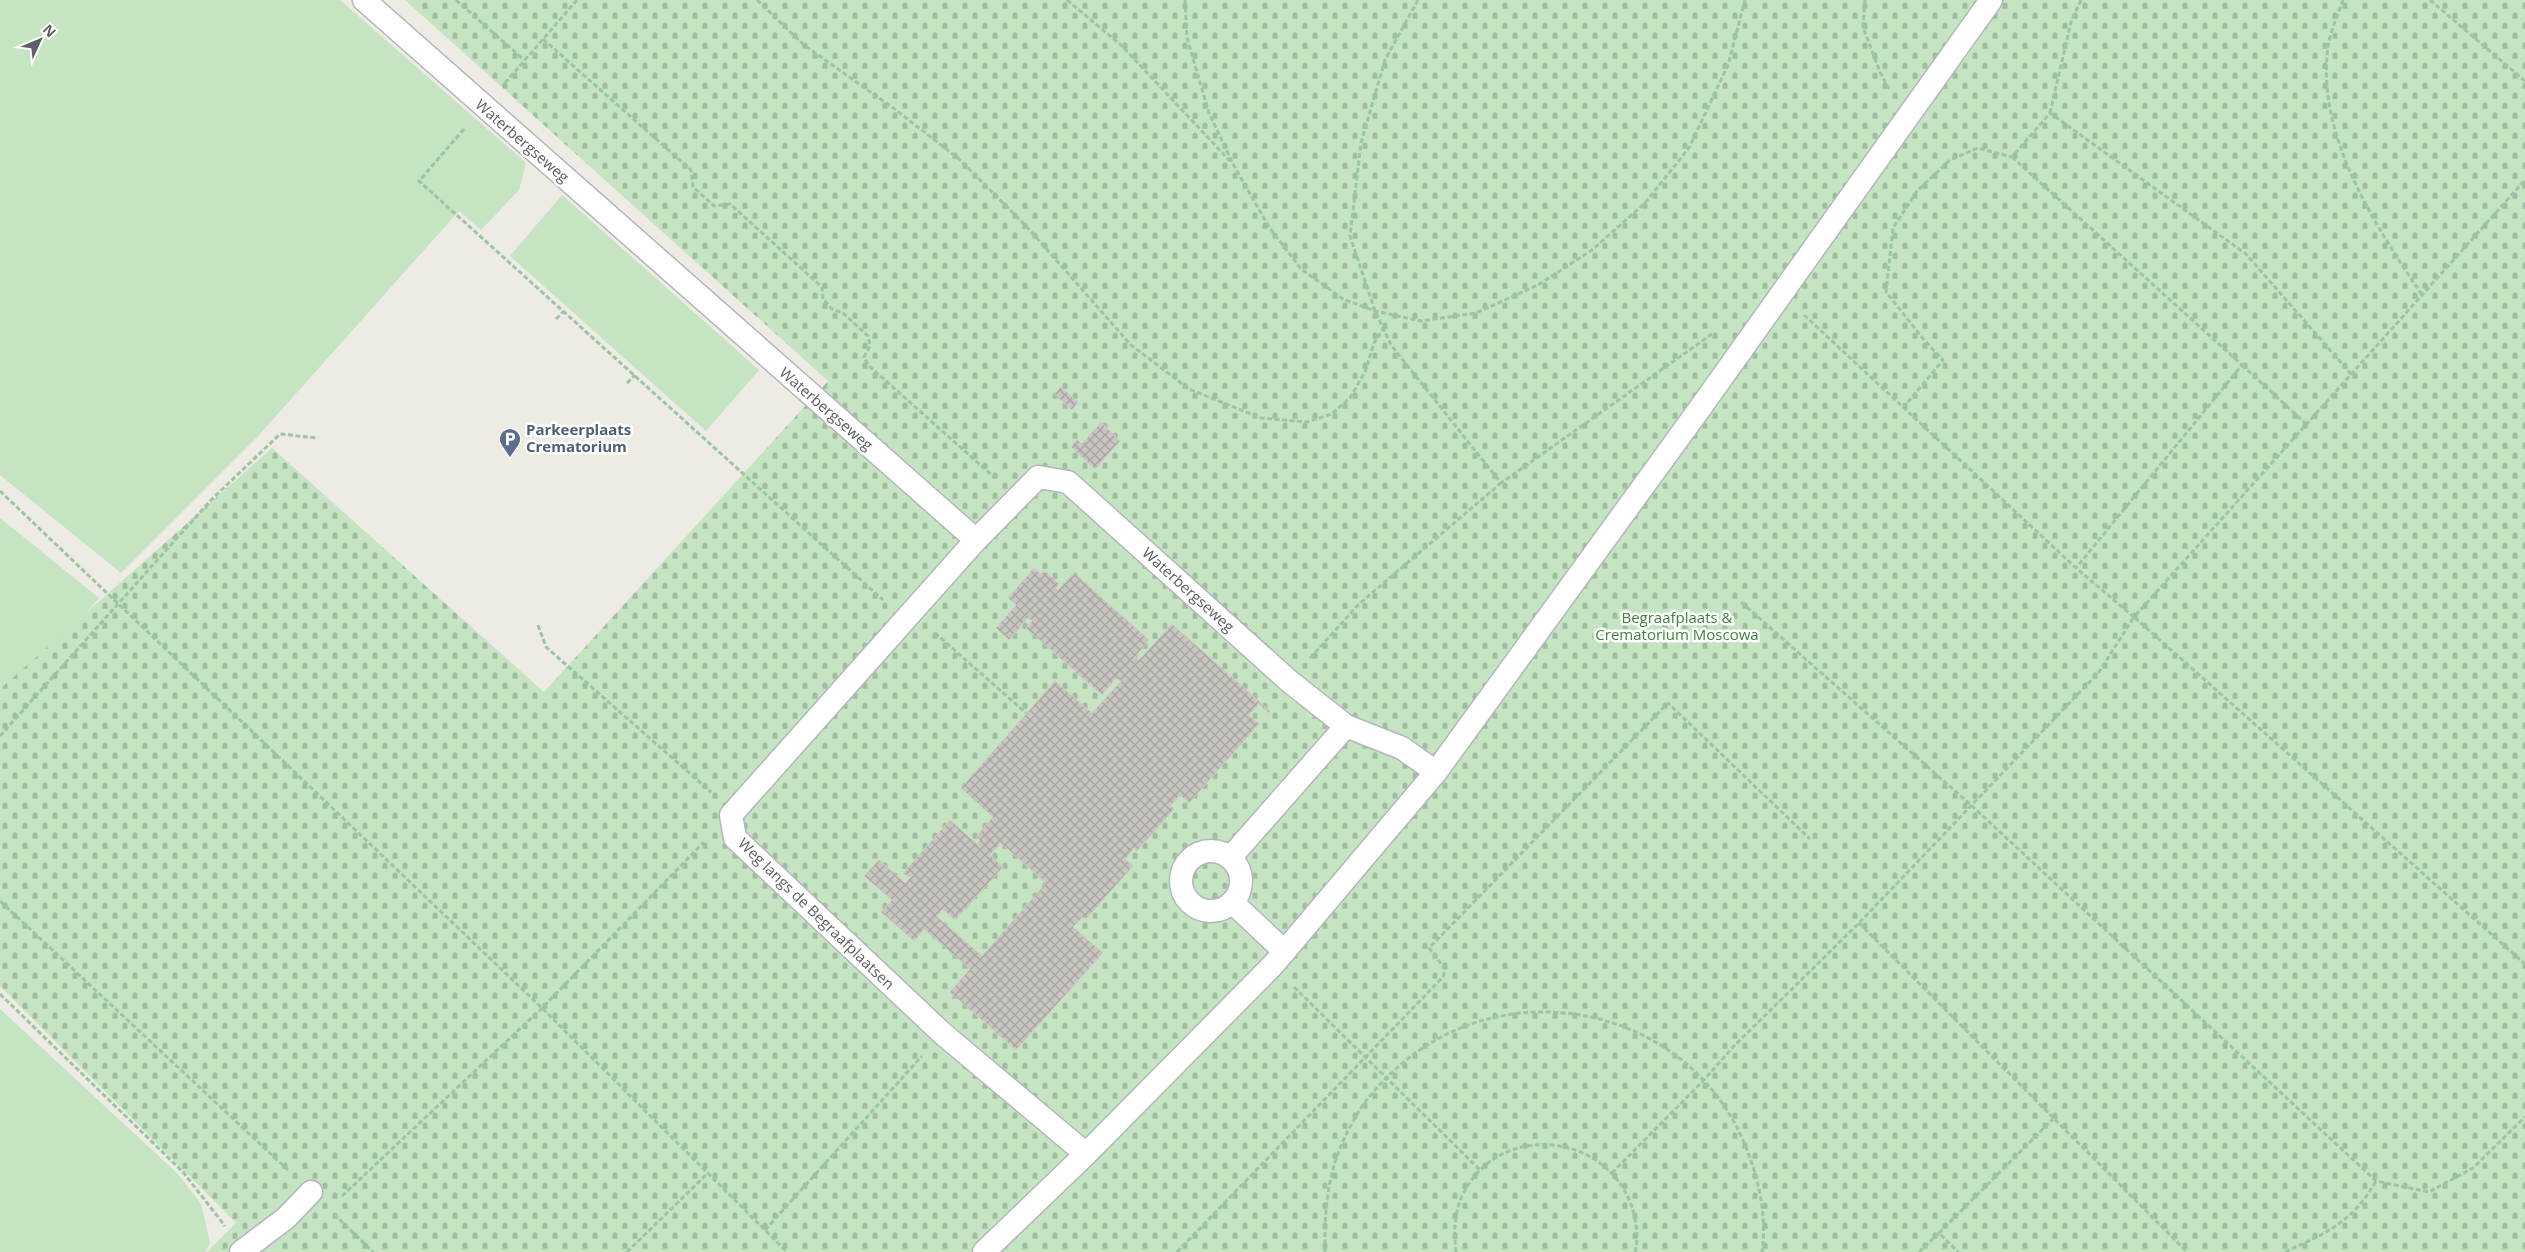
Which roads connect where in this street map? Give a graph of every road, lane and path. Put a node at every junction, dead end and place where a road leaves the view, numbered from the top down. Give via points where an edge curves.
1 (364, 0) edge
2 (456, 0) edge
3 (577, 0) edge
4 (757, 0) edge
5 (1067, 0) edge
6 (1186, 0) edge
7 (1418, 0) edge
8 (1745, 0) edge
9 (1865, 0) edge
10 (1991, 0) edge
11 (2081, 0) edge
12 (2343, 0) edge
13 (2430, 0) edge
14 (543, 39) junction
15 (524, 60) junction
16 (2525, 81) edge
17 (484, 107) junction
18 (2050, 113) junction
19 (1906, 120) junction
20 (2012, 157) junction
21 (1233, 164) junction
22 (2525, 180) edge
23 (1781, 294) junction
24 (2422, 295) junction
25 (564, 311) junction
26 (1375, 311) junction
27 (556, 319) dead end
28 (1384, 328) junction
29 (1715, 332) dead end
30 (2242, 365) junction
31 (2351, 374) junction
32 (635, 375) junction
33 (627, 384) dead end
34 (1903, 408) junction
35 (2306, 424) junction
36 (318, 438) dead end
37 (1501, 483) junction
38 (0, 491) edge
39 (1017, 498) junction
40 (976, 540) junction
41 (2076, 568) junction
42 (119, 602) junction
43 (1741, 602) dead end
44 (907, 615) junction
45 (2134, 617) junction
46 (538, 625) dead end
47 (1290, 681) junction
48 (1026, 713) dead end
49 (1346, 726) junction
50 (0, 736) edge
51 (1436, 772) junction
52 (1972, 806) junction
53 (731, 815) junction
54 (1810, 839) dead end
55 (1230, 858) junction
56 (0, 901) edge
57 (1232, 902) junction
58 (1859, 923) junction
59 (1278, 958) junction
60 (2525, 964) edge
61 (0, 994) edge
62 (542, 1008) junction
63 (942, 1033) junction
64 (1366, 1058) junction
65 (1385, 1077) junction
66 (1704, 1080) junction
67 (2525, 1117) edge
68 (2053, 1119) junction
69 (1086, 1154) junction
70 (1480, 1170) junction
71 (708, 1173) junction
72 (1612, 1173) junction
73 (2376, 1181) junction
74 (311, 1192) junction
75 (329, 1209) junction
76 (765, 1230) junction
77 (1939, 1233) junction
78 (242, 1251) edge
79 (373, 1252) edge
80 (627, 1252) edge
81 (787, 1252) edge
82 (984, 1252) edge
83 (1177, 1252) edge
84 (1325, 1252) edge
85 (1456, 1252) edge
86 (1635, 1252) edge
87 (1762, 1252) edge
88 (1919, 1252) edge
89 (1958, 1252) edge
90 (2187, 1252) edge
91 (2284, 1252) edge

1 - 17 lane, Waterbergseweg
2 - 15 path
3 - 14 path
4 - 28 path via 804,45 959,159 1027,227 1131,345 1189,389 1261,418 1307,422 1332,414 1350,398
5 - 21 path via 1121,45
6 - 21 path via 1187,38 1206,104
7 - 26 path via 1385,60 1361,143 1350,236
8 - 26 path via 1728,65 1689,148 1644,204 1592,250 1538,285 1476,313 1421,321
9 - 19 path via 1863,27 1880,72
10 - 19 lane
11 - 18 path via 2071,22
12 - 24 path via 2328,46 2328,103 2346,162 2378,229
13 - 16 path
14 - 15 path
14 - 39 path via 691,170 693,187 714,206 730,204 822,287 823,299 832,309 843,313 868,336 870,346 864,357 868,365
15 - 17 path
17 - 25 path via 419,181
17 - 40 lane, Waterbergseweg
18 - 20 path
18 - 31 path via 2246,254
19 - 23 lane
20 - 30 path
20 - 34 path via 1978,148 1950,160 1917,191 1893,228 1886,292 1943,360
21 - 26 path via 1269,228 1301,269 1343,299
22 - 24 path
23 - 34 path
23 - 51 lane
24 - 31 path
25 - 27 path
25 - 32 path
26 - 28 path
28 - 37 path via 1391,345
29 - 37 path
30 - 35 path
30 - 41 path
31 - 35 path
32 - 33 path
32 - 44 path
34 - 41 path
35 - 45 path
36 - 42 path via 280,434 211,500
37 - 47 path via 1359,604
38 - 42 path
39 - 40 lane, Waterbergseweg
39 - 47 lane, Waterbergseweg via 1038,477 1068,482
40 - 44 lane
41 - 45 path
42 - 50 path
42 - 62 path
43 - 52 path
44 - 48 path
44 - 53 lane
45 - 52 path via 2099,672
45 - 60 path
46 - 53 path via 546,646 726,805
47 - 49 lane
49 - 51 lane via 1402,748
49 - 55 lane
51 - 59 lane
52 - 58 path
52 - 73 path
53 - 62 path
53 - 63 lane, Weg langs de Begraafplaatsen via 735,838
54 - 64 path via 1668,703 1429,948 1445,969 1443,977
55 - 57 lane via 1241,876 1238,894
55 - 57 lane via 1214,851 1194,856 1182,873 1181,883 1184,893 1197,908 1216,911
56 - 74 path
57 - 59 lane
58 - 66 path via 1734,1046
58 - 68 path
59 - 64 path
59 - 69 lane
61 - 78 path via 183,1172
62 - 71 path
62 - 75 path
63 - 69 lane, Weg langs de Begraafplaatsen
63 - 76 path
64 - 65 path
64 - 83 path
65 - 66 path via 1424,1046 1469,1023 1519,1012 1569,1012 1618,1023 1664,1046
65 - 70 path
65 - 84 path via 1355,1117 1335,1161 1324,1209
66 - 72 path
66 - 87 path via 1736,1124 1758,1176 1765,1232
67 - 73 path via 2473,1168 2429,1192
68 - 77 path
68 - 90 path
69 - 82 lane
70 - 72 path via 1503,1153 1531,1145 1559,1145 1587,1153
70 - 85 path via 1462,1196 1454,1226
71 - 76 path
71 - 80 path
72 - 86 path via 1627,1193 1636,1220
73 - 91 path via 2354,1213 2326,1234
74 - 75 path
74 - 78 lane via 286,1218
75 - 79 path
76 - 81 path
77 - 88 path
77 - 89 path

